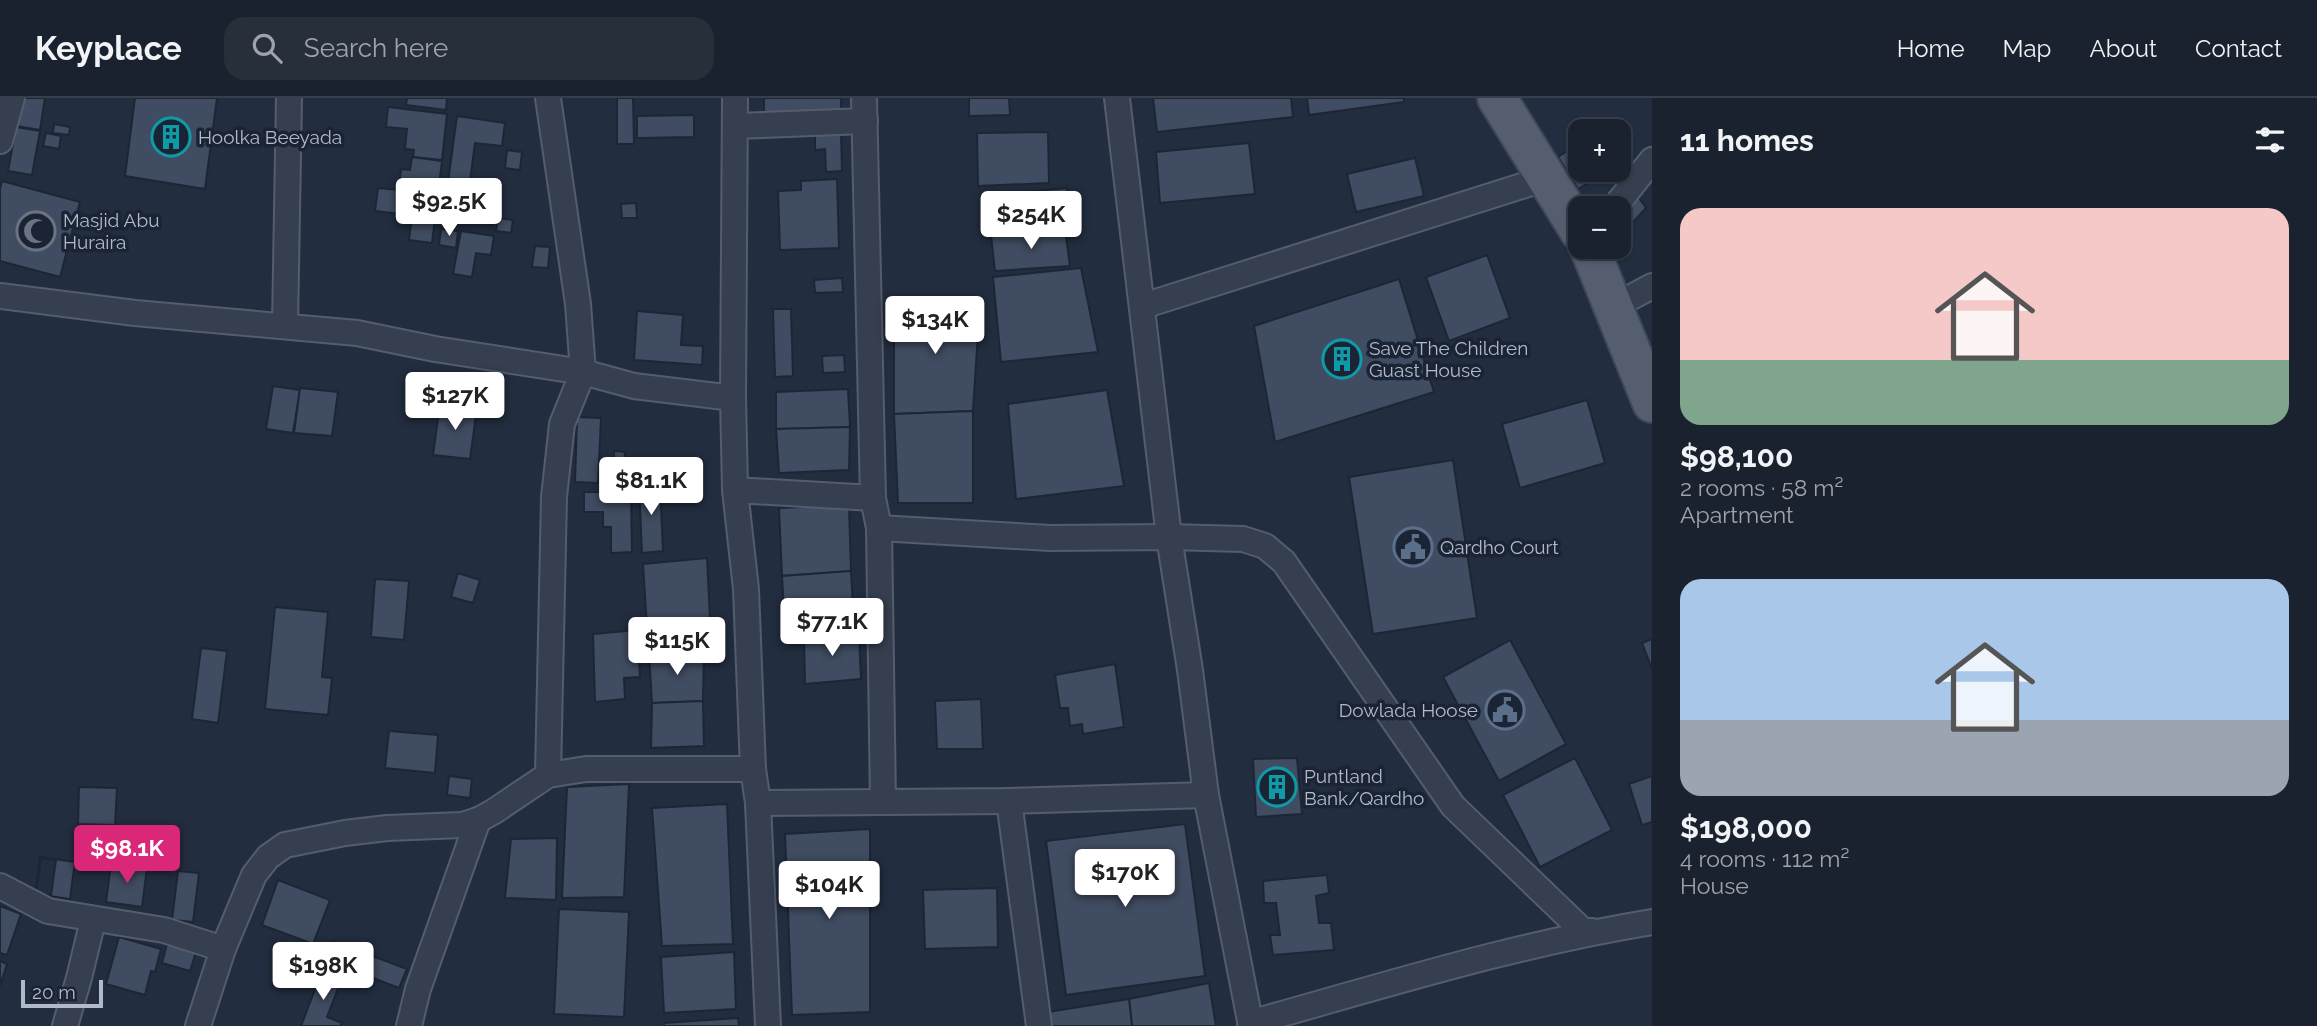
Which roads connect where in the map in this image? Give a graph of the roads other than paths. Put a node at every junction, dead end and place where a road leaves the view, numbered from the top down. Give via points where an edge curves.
1 (12, 98) edge
2 (289, 98) edge
3 (548, 98) edge
4 (735, 98) edge
5 (1117, 98) edge
6 (1497, 98) edge
7 (865, 109) edge
8 (736, 126) junction
9 (0, 141) edge
10 (1652, 160) edge
11 (1547, 178) junction
12 (1624, 196) edge
13 (1568, 212) edge
14 (1593, 259) edge
15 (1652, 286) edge
16 (0, 296) edge
17 (1143, 306) junction
18 (1613, 307) junction
19 (285, 325) junction
20 (583, 372) junction
21 (733, 398) junction
22 (1652, 404) edge
23 (735, 490) junction
24 (873, 498) junction
25 (879, 528) junction
26 (1169, 537) junction
27 (753, 769) junction
28 (548, 775) junction
29 (1206, 794) junction
30 (1009, 801) junction
31 (883, 802) junction
32 (758, 803) junction
33 (478, 820) junction
34 (0, 886) edge
35 (93, 920) junction
36 (1652, 922) edge
37 (1592, 931) junction
38 (223, 949) junction
39 (1250, 1025) edge
40 (65, 1026) edge
41 (198, 1026) edge
42 (409, 1026) edge
43 (768, 1026) edge
44 (1039, 1026) edge

1 - 9 street
2 - 19 street
3 - 20 street via 578,303
4 - 8 street
5 - 17 street
6 - 11 main road
7 - 8 street
7 - 24 street
8 - 21 street
10 - 12 street
11 - 13 main road
11 - 17 street
14 - 18 main road
15 - 18 street
16 - 19 street
17 - 26 street
18 - 22 main road
19 - 20 street
20 - 21 street via 634,386
20 - 28 street via 562,424 554,497
21 - 23 street
23 - 24 street
23 - 27 street via 746,589
24 - 25 street
25 - 26 street via 1050,538
25 - 31 street
26 - 29 street
26 - 37 street via 1243,539 1265,546 1284,562 1453,806 1583,932
27 - 28 street via 586,769
27 - 32 street
28 - 33 street
29 - 30 street
29 - 39 street
30 - 31 street
30 - 44 street
31 - 32 street
32 - 43 street
33 - 38 street via 462,825 345,832 285,845 254,875
33 - 42 street
34 - 35 street via 48,911
35 - 38 street via 164,930
35 - 40 street
36 - 37 street
37 - 39 street
38 - 41 street

